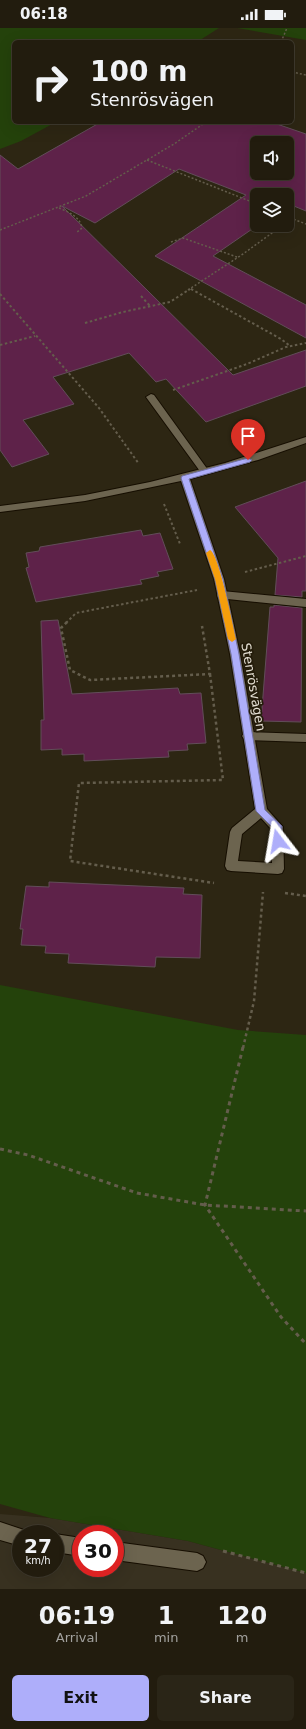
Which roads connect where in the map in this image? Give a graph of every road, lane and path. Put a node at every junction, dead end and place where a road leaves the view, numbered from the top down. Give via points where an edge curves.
1 (287, 28) edge
2 (282, 40) edge
3 (294, 72) edge
4 (306, 75) edge
5 (203, 124) edge
6 (147, 160) junction
7 (250, 201) edge
8 (59, 207) junction
9 (294, 218) edge
10 (306, 224) edge
11 (0, 230) edge
12 (273, 232) edge
13 (76, 233) dead end
14 (171, 242) dead end
15 (237, 258) junction
16 (190, 289) junction
17 (0, 294) edge
18 (141, 296) dead end
19 (150, 306) junction
20 (85, 323) dead end
21 (35, 336) junction
22 (306, 343) edge
23 (0, 345) edge
24 (290, 346) junction
25 (152, 397) joint
26 (306, 440) edge
27 (141, 466) dead end
28 (205, 472) junction
29 (185, 478) junction
30 (161, 497) dead end
31 (0, 509) edge
32 (181, 547) dead end
33 (306, 556) edge
34 (219, 579) junction
35 (194, 583) dead end
36 (197, 590) junction
37 (222, 595) junction
38 (197, 596) dead end
39 (306, 603) edge
40 (201, 619) dead end
41 (210, 674) junction
42 (248, 736) junction
43 (306, 738) edge
44 (261, 811) junction
45 (217, 883) dead end
46 (269, 892) dead end
47 (283, 893) dead end
48 (306, 896) edge
49 (0, 1149) edge
50 (205, 1205) junction
51 (306, 1211) edge
52 (306, 1344) edge
53 (0, 1531) edge
54 (12, 1534) edge
55 (218, 1549) dead end
56 (124, 1552) edge
57 (197, 1562) dead end
58 (306, 1572) edge

1 - 2 path
3 - 4 path
5 - 6 path
6 - 7 path
6 - 8 path via 86,196
8 - 11 path
8 - 13 path via 82,222 82,228
9 - 10 path
12 - 15 path
14 - 15 path via 183,238
15 - 16 path
16 - 19 path via 170,302
16 - 24 path
17 - 21 path
18 - 19 path
19 - 20 path
21 - 23 path
21 - 27 path via 61,362 99,408
22 - 24 path
24 - 25 path
25 - 28 street
26 - 28 street
28 - 29 street
29 - 31 street via 96,496
29 - 34 street, Stenrösvägen
30 - 32 path
33 - 34 path
34 - 36 path
34 - 37 street, Stenrösvägen
35 - 36 path
36 - 38 path
36 - 41 path via 76,613 61,628 70,670 90,680
37 - 39 street
37 - 42 street, Stenrösvägen via 235,654
40 - 41 path
41 - 45 path via 223,780 79,784 70,861
42 - 43 street
42 - 44 street, Stenrösvägen
44 - 44 street via 236,832 231,866 278,869 277,826
46 - 50 path via 263,890 254,1001
47 - 48 path
49 - 50 path via 28,1155 137,1193
50 - 51 path
50 - 52 path via 281,1317
53 - 54 street
55 - 58 path
56 - 57 street

